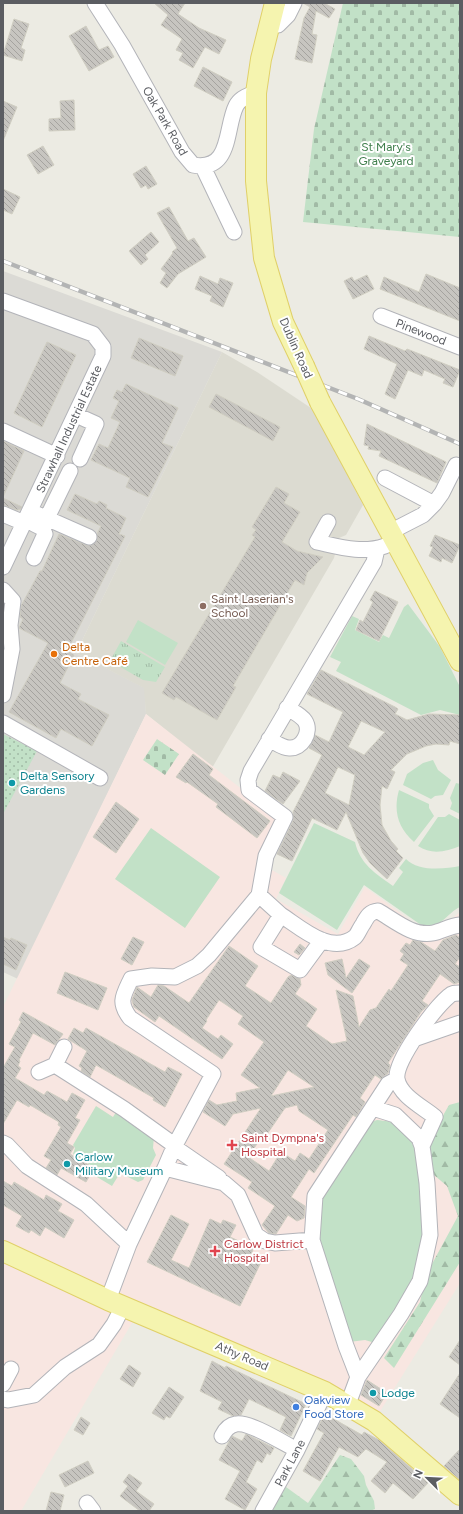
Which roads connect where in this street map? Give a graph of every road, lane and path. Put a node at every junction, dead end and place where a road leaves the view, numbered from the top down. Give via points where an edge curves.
1 (95, 3) edge
2 (275, 3) edge
3 (294, 3) edge
4 (269, 23) junction
5 (256, 93) junction
6 (203, 167) junction
7 (234, 232) dead end
8 (3, 301) edge
9 (381, 316) dead end
10 (460, 347) edge
11 (76, 415) junction
12 (3, 431) edge
13 (57, 456) junction
14 (80, 459) dead end
15 (456, 465) dead end
16 (70, 471) dead end
17 (385, 478) dead end
18 (434, 504) junction
19 (3, 514) edge
20 (27, 518) junction
21 (328, 522) dead end
22 (45, 523) junction
23 (89, 537) dead end
24 (392, 537) junction
25 (376, 549) junction
26 (34, 558) dead end
27 (3, 567) edge
28 (3, 590) edge
29 (460, 661) edge
30 (3, 695) edge
31 (287, 708) junction
32 (3, 723) edge
33 (270, 738) junction
34 (100, 778) dead end
35 (259, 895) junction
36 (281, 915) junction
37 (460, 925) edge
38 (322, 940) junction
39 (460, 993) edge
40 (460, 1023) edge
41 (414, 1039) junction
42 (64, 1047) dead end
43 (55, 1065) junction
44 (39, 1072) dead end
45 (397, 1078) junction
46 (373, 1108) junction
47 (3, 1143) edge
48 (422, 1146) junction
49 (174, 1147) junction
50 (165, 1168) junction
51 (224, 1183) junction
52 (312, 1240) junction
53 (129, 1244) junction
54 (3, 1251) edge
55 (116, 1303) junction
56 (11, 1369) dead end
57 (358, 1377) junction
58 (3, 1384) edge
59 (325, 1392) junction
60 (3, 1399) edge
61 (348, 1404) junction
62 (222, 1436) dead end
63 (297, 1450) junction
64 (460, 1495) edge
65 (263, 1511) edge

1 - 6 street, Oak Park Road via 122,45 182,152 193,166
2 - 4 main road, Dublin Road
3 - 4 street via 288,15 278,25
4 - 5 main road, Dublin Road
5 - 6 street via 246,96 236,106 223,153 213,163
5 - 24 main road, Dublin Road, bridge via 256,181 264,258 283,322 320,402
6 - 7 street
8 - 11 street, Strawhall Industrial Estate via 93,334 103,347 103,356
9 - 10 street, Pinewood
11 - 13 street, Strawhall Industrial Estate
11 - 14 street via 96,424
12 - 13 street
13 - 20 street, Strawhall Industrial Estate
15 - 18 street
16 - 22 street
17 - 18 street
18 - 24 street
19 - 20 street
20 - 22 street
20 - 27 street, Strawhall Industrial Estate
21 - 25 street via 317,542 353,550
22 - 23 street
22 - 26 street via 45,534
24 - 25 street
24 - 29 main road, Dublin Road
25 - 31 street via 374,562
28 - 30 street via 13,601 10,625 12,649
31 - 33 street
31 - 33 street via 306,722 308,729 305,738 299,746 290,748
32 - 34 street
33 - 35 street via 251,771 248,780 249,790 285,816 266,856
35 - 36 street
35 - 49 street via 197,966 175,977 152,976 131,979 125,992 122,1002 130,1018 213,1074
36 - 38 street
36 - 38 street via 261,947 300,970
37 - 38 street via 423,934 378,911 368,915 355,937 342,944
39 - 41 street via 448,997
40 - 41 street
41 - 45 street via 400,1063
42 - 43 street
43 - 44 street
43 - 49 street via 124,1109
45 - 46 street via 388,1084
45 - 48 street via 404,1094 436,1117
46 - 48 street via 395,1115 419,1138
46 - 52 street via 315,1196
47 - 53 street via 27,1166 86,1204
48 - 57 street via 430,1235 420,1281
49 - 50 street
49 - 51 street
50 - 51 street
50 - 53 street
51 - 52 street via 238,1195 256,1235 265,1241 275,1243
52 - 57 street
53 - 55 street
54 - 55 main road, Athy Road
55 - 59 main road, Athy Road
55 - 60 street via 114,1324 99,1345 65,1367 34,1395
56 - 58 street
57 - 61 street
59 - 61 main road, Athy Road
59 - 63 street, Park Lane
61 - 64 main road, Athy Road via 374,1421
62 - 63 street via 230,1426 238,1423 261,1431
63 - 65 street, Park Lane

